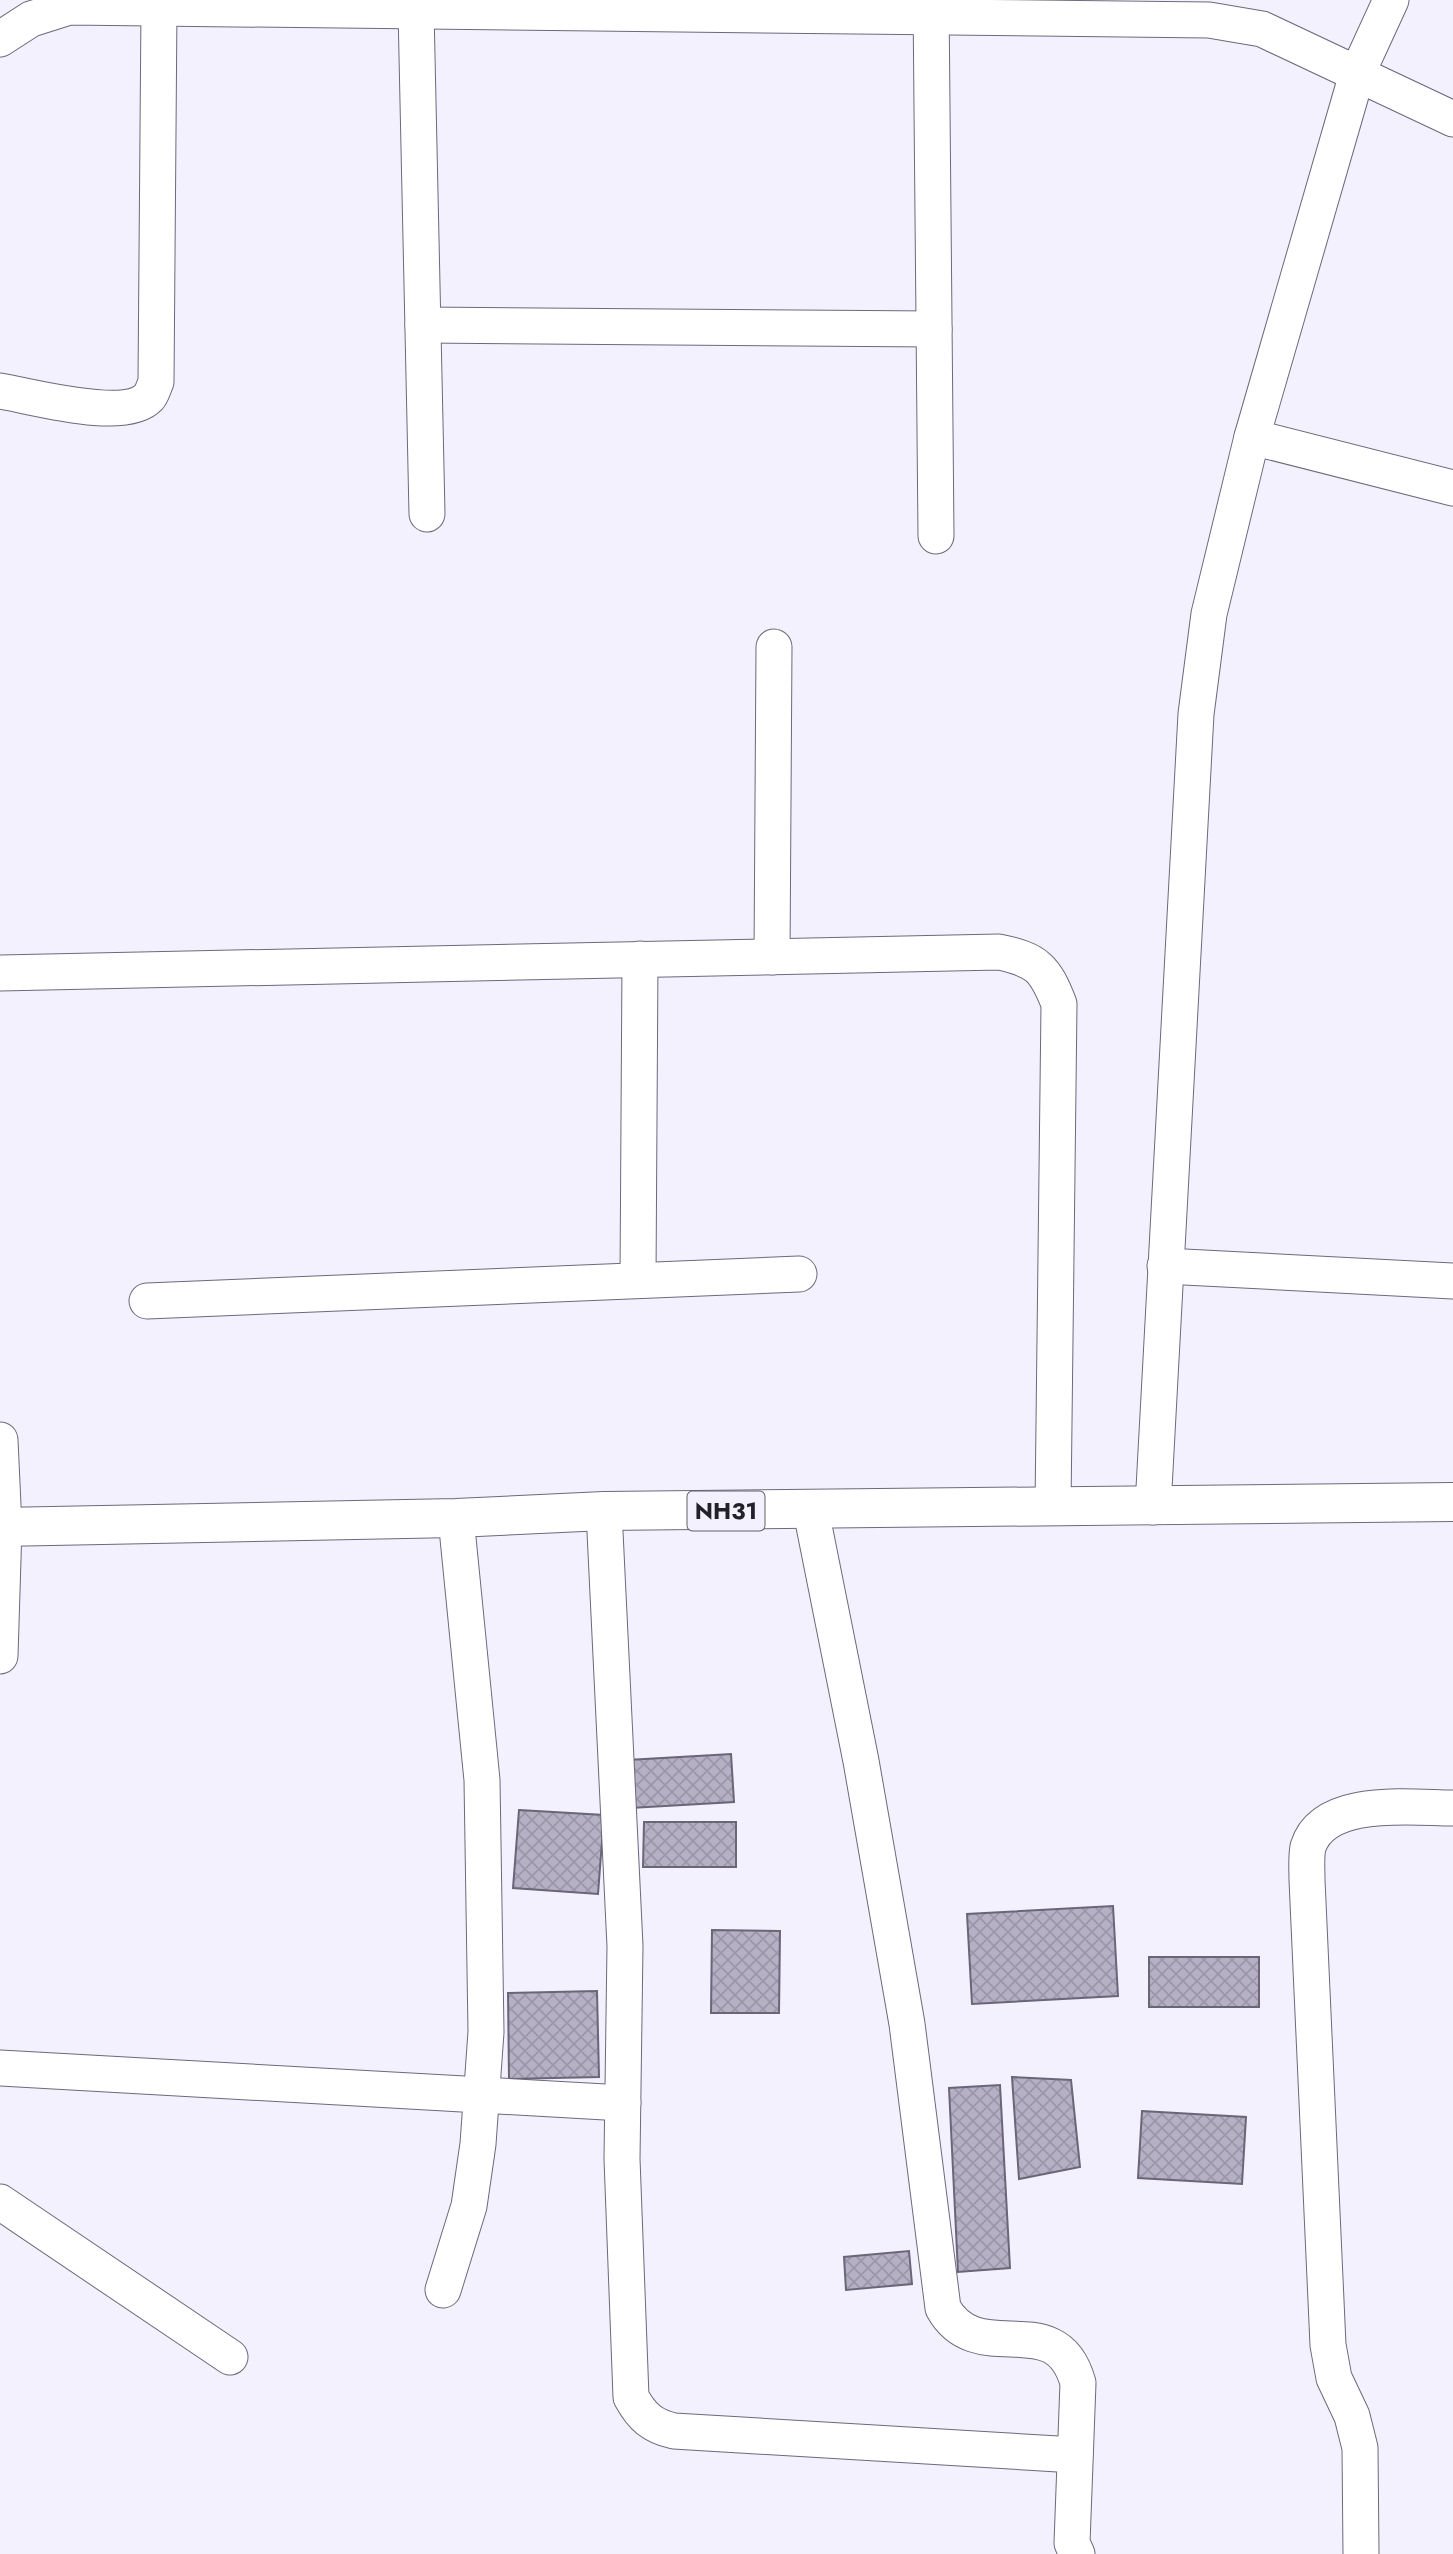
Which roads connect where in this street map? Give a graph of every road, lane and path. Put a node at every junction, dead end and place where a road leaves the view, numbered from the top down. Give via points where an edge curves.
1 (1391, 0) edge
2 (419, 5) edge
3 (159, 7) junction
4 (930, 8) edge
5 (0, 39) edge
6 (1357, 74) junction
7 (1453, 119) edge
8 (423, 325) junction
9 (934, 329) junction
10 (0, 391) edge
11 (1252, 437) junction
12 (1453, 488) edge
13 (427, 514) dead end
14 (936, 536) dead end
15 (774, 646) dead end
16 (772, 957) junction
17 (640, 959) junction
18 (0, 973) edge
19 (1165, 1266) junction
20 (799, 1274) dead end
21 (638, 1280) junction
22 (1453, 1282) edge
23 (147, 1301) dead end
24 (0, 1440) edge
25 (1453, 1503) edge
26 (1053, 1507) junction
27 (1153, 1507) junction
28 (604, 1511) junction
29 (811, 1511) junction
30 (456, 1518) junction
31 (2, 1527) edge
32 (0, 1656) edge
33 (1453, 1808) edge
34 (0, 2068) edge
35 (482, 2095) junction
36 (623, 2103) junction
37 (1, 2206) edge
38 (443, 2290) dead end
39 (230, 2357) dead end
40 (1076, 2455) junction
41 (1077, 2554) edge
42 (1361, 2554) edge

1 - 6 street
2 - 3 street
2 - 4 street
2 - 8 street
3 - 5 street via 69,7 31,19
3 - 10 street via 156,382 149,397 131,407 107,410
4 - 6 street via 1209,20 1262,29
4 - 9 street
6 - 7 street
6 - 11 street
8 - 9 street
8 - 13 street
9 - 14 street
11 - 12 street
11 - 19 street via 1209,614 1196,714
15 - 16 street
16 - 17 street
16 - 26 street via 999,952 1027,958 1048,975 1059,1004
17 - 18 street
17 - 21 street
19 - 22 street
19 - 27 street
20 - 21 street
21 - 23 street
24 - 31 street
25 - 27 highway, NH31
26 - 27 highway, NH31
26 - 29 highway, NH31
28 - 29 highway, NH31
28 - 30 highway, NH31
28 - 36 street via 625,1946
29 - 40 street via 907,2024 943,2308 960,2328 979,2337 1040,2341 1060,2348 1073,2363 1078,2383
30 - 31 highway, NH31
30 - 35 street via 482,1780 486,2032
31 - 32 street
33 - 42 street via 1351,1811 1324,1824 1308,1846 1328,2345 1334,2378 1352,2416 1360,2448
34 - 35 street
35 - 36 street
35 - 38 street via 469,2206
36 - 40 street via 629,2374 631,2397 641,2416 674,2431
37 - 39 street
40 - 41 street via 1072,2543

